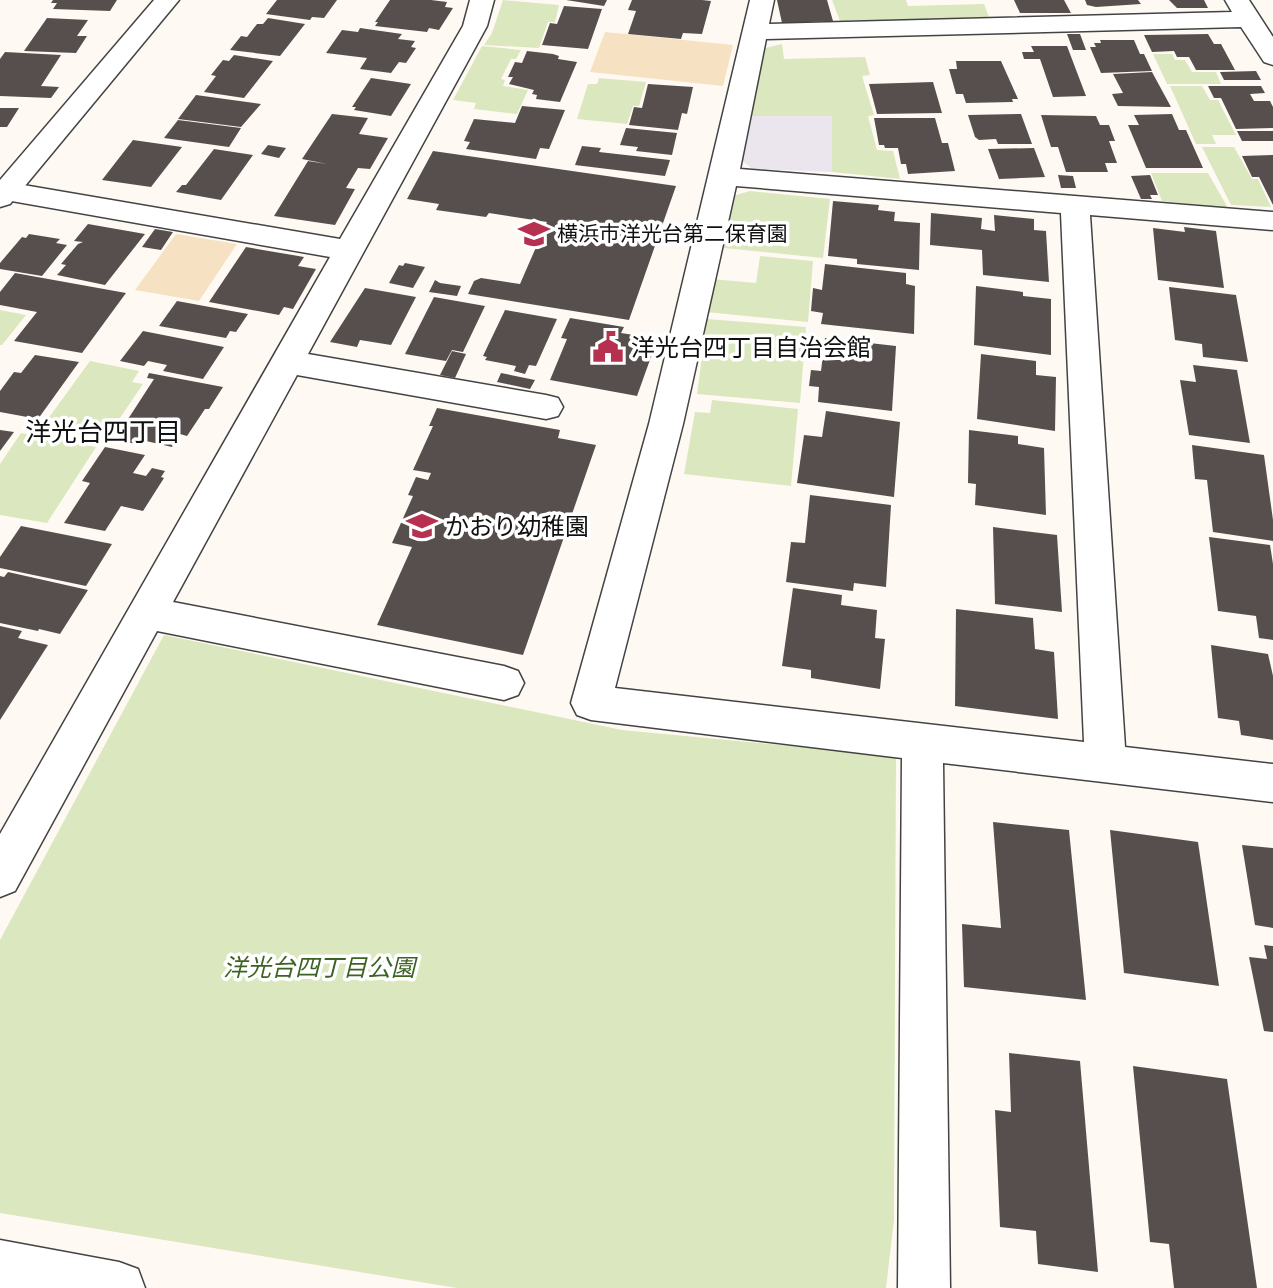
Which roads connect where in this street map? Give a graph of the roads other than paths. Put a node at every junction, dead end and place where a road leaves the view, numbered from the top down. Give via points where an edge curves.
1 (167, 0) edge
2 (482, 0) edge
3 (762, 0) edge
4 (1243, 10) edge
5 (755, 32) junction
6 (1273, 57) edge
7 (724, 176) junction
8 (2, 193) edge
9 (1075, 206) junction
10 (1273, 221) edge
11 (351, 251) junction
12 (286, 362) junction
13 (546, 407) dead end
14 (146, 613) junction
15 (504, 683) dead end
16 (922, 741) junction
17 (1106, 764) junction
18 (1273, 783) edge
19 (0, 876) edge
20 (0, 1266) edge
21 (119, 1288) edge
22 (924, 1288) edge

1 - 8 street
2 - 11 street via 475,26
3 - 5 street
4 - 5 street
4 - 6 street
5 - 7 street
7 - 9 street
7 - 16 street via 666,424 591,703
8 - 11 street
9 - 10 street
9 - 17 street
11 - 12 street
12 - 13 street
12 - 14 street
14 - 15 street
14 - 19 street
16 - 17 street
16 - 22 street
17 - 18 street
20 - 21 street

